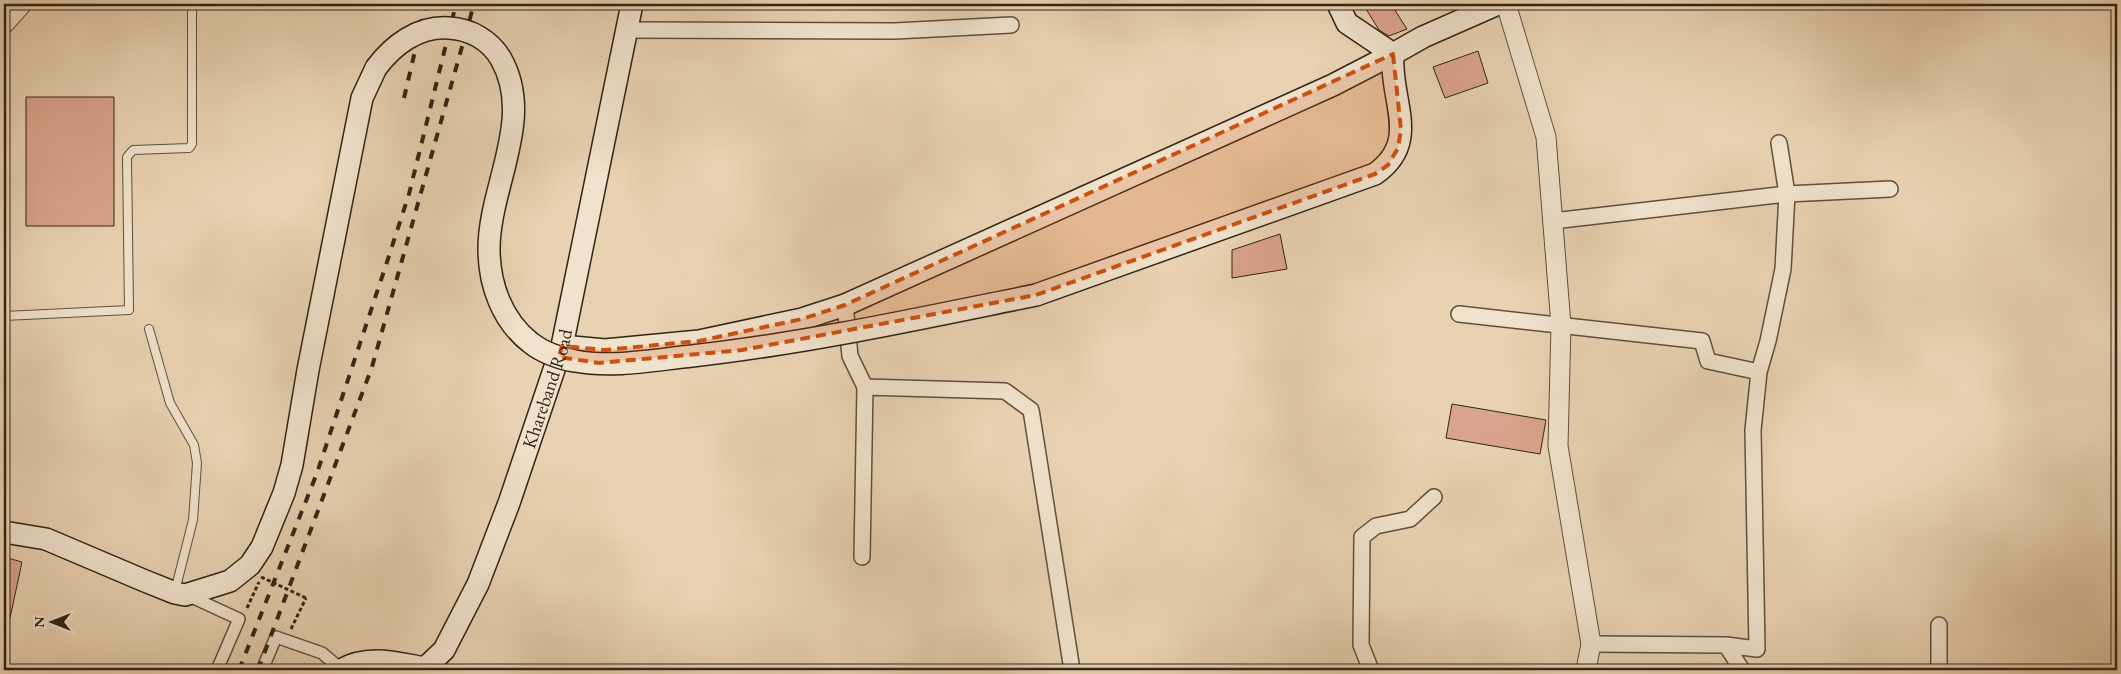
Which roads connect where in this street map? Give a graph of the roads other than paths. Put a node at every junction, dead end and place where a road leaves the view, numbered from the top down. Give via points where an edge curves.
1 (22, 4) edge
2 (192, 4) edge
3 (632, 4) edge
4 (1338, 4) edge
5 (1498, 4) edge
6 (1506, 4) edge
7 (4, 24) edge
8 (1011, 25) dead end
9 (627, 30) junction
10 (1393, 54) junction
11 (1778, 142) dead end
12 (1890, 189) dead end
13 (1787, 194) junction
14 (1553, 221) junction
15 (845, 305) junction
16 (1459, 314) dead end
17 (4, 316) edge
18 (1561, 325) junction
19 (149, 329) dead end
20 (562, 346) junction
21 (1758, 372) junction
22 (865, 387) junction
23 (1434, 497) dead end
24 (4, 532) edge
25 (862, 557) dead end
26 (180, 594) junction
27 (1939, 625) dead end
28 (1591, 644) junction
29 (1726, 645) junction
30 (429, 669) edge
31 (217, 670) edge
32 (262, 670) edge
33 (341, 670) edge
34 (1072, 670) edge
35 (1371, 670) edge
36 (1586, 670) edge
37 (1742, 670) edge
38 (1939, 670) edge

1 - 7 street
2 - 17 lane via 192,144 188,148 133,150 127,157 129,310
3 - 9 main road, Khareband Road
4 - 10 main road via 1346,23
5 - 10 main road
6 - 14 street via 1546,137
8 - 9 street via 895,31
9 - 20 main road, Khareband Road
10 - 15 main road via 1314,93
10 - 26 main road, bridge via 1392,69 1401,130 1398,148 1388,165 1374,174 1036,295 742,350 599,363 553,355 531,344 511,324 499,303 489,249 512,129 513,105 511,85 495,49 482,38 460,29 425,30 408,37 390,50 376,68 362,98 292,464 262,547 250,565 230,580
11 - 13 street
12 - 13 street
13 - 14 street
13 - 21 street via 1783,268
14 - 18 street
15 - 20 main road via 802,319 700,341 605,350
15 - 22 street via 850,356
16 - 18 street
18 - 21 street via 1702,341 1708,361
18 - 28 street via 1558,446
19 - 26 lane via 170,404 194,445 197,463 193,520
20 - 30 main road, Khareband Road via 478,584 444,650
21 - 29 street via 1753,430 1756,649
22 - 25 street
22 - 34 street via 1005,391 1031,410
23 - 35 street via 1410,519 1376,526 1362,537 1361,645
24 - 26 main road via 46,540
26 - 31 street via 240,619
27 - 38 street
28 - 29 street
28 - 36 street
29 - 37 street
30 - 33 main road, Khareband Road via 381,660 357,663
32 - 33 street via 276,637 322,653

